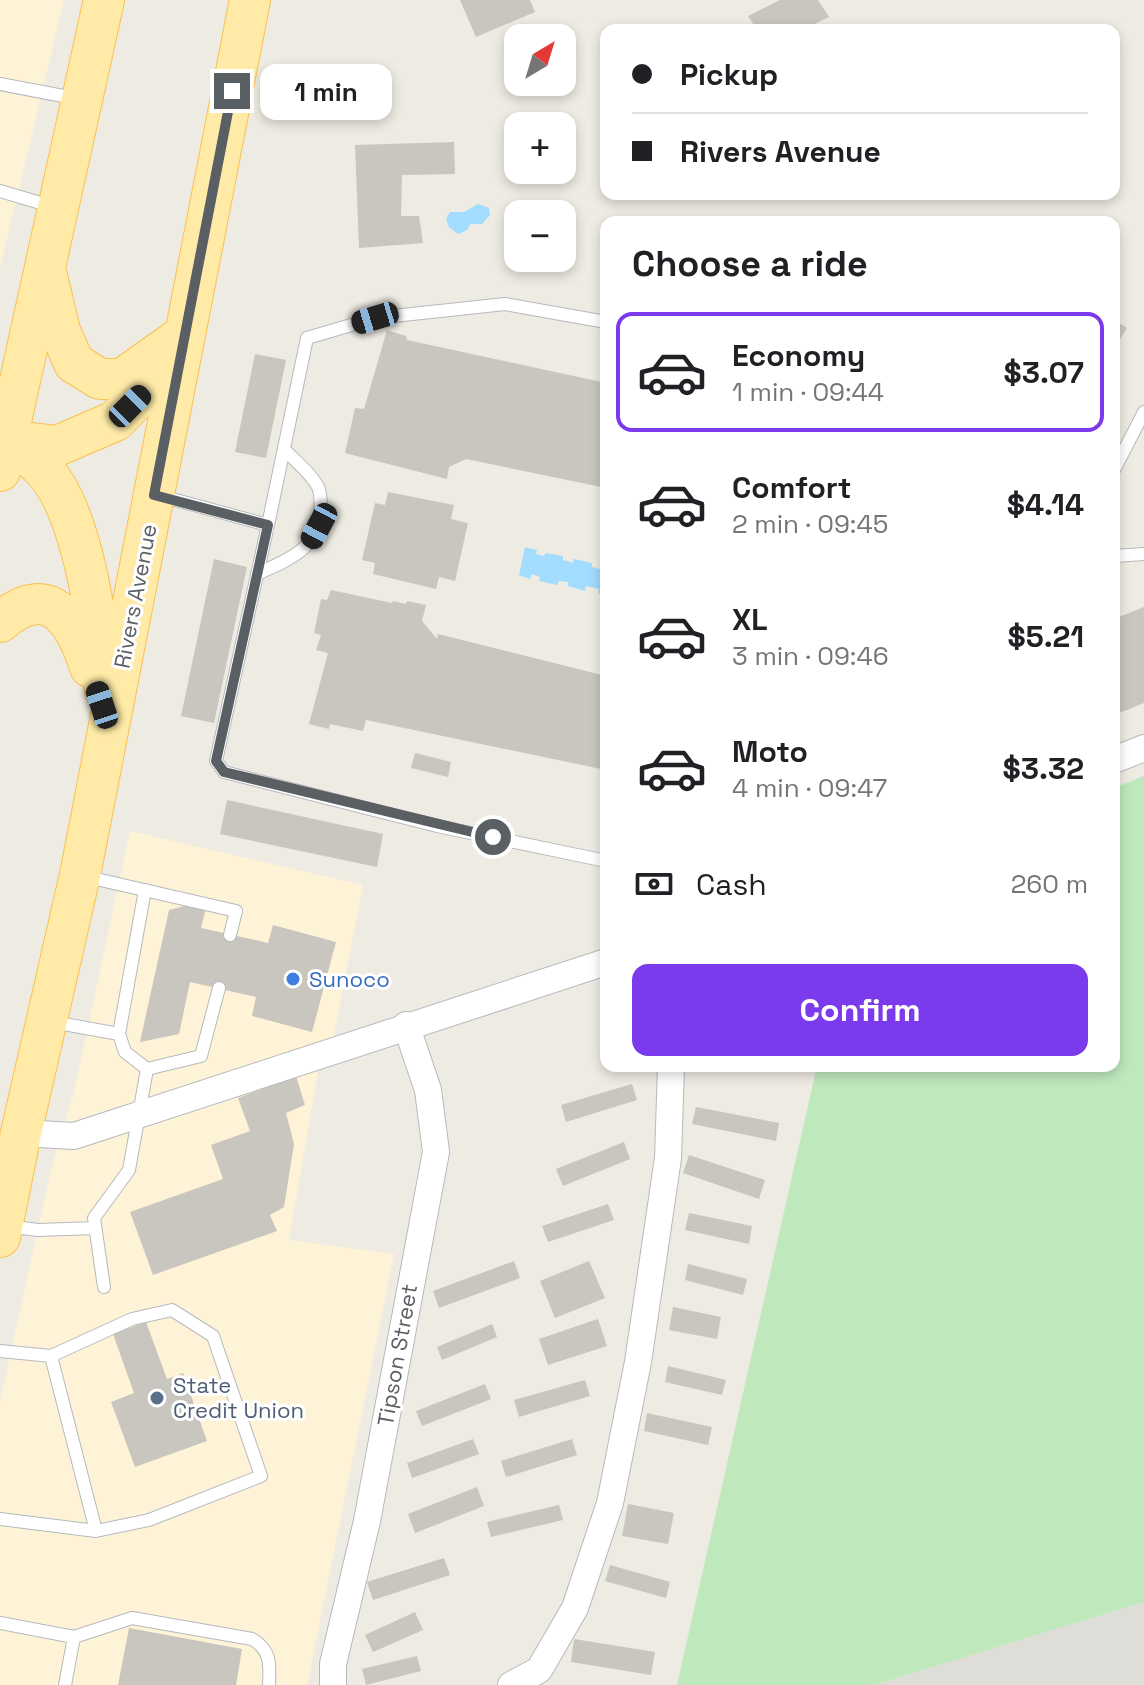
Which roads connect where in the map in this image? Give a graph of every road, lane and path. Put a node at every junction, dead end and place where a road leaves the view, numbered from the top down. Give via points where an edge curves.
1 (250, 0) edge
2 (99, 4) edge
3 (0, 84) edge
4 (82, 100) junction
5 (0, 191) edge
6 (58, 208) junction
7 (45, 268) junction
8 (600, 321) edge
9 (184, 335) junction
10 (1144, 412) edge
11 (284, 449) junction
12 (2, 455) edge
13 (1120, 458) edge
14 (154, 495) junction
15 (268, 525) junction
16 (1144, 554) edge
17 (1120, 556) edge
18 (257, 574) junction
19 (0, 622) edge
20 (110, 728) junction
21 (1144, 748) edge
22 (1120, 758) edge
23 (600, 860) edge
24 (80, 875) junction
25 (145, 890) junction
26 (230, 935) dead end
27 (600, 964) edge
28 (219, 988) dead end
29 (46, 1020) junction
30 (406, 1025) junction
31 (119, 1034) junction
32 (147, 1069) junction
33 (671, 1072) edge
34 (139, 1113) junction
35 (21, 1133) junction
36 (95, 1228) junction
37 (1, 1232) edge
38 (104, 1287) dead end
39 (0, 1351) edge
40 (51, 1356) junction
41 (0, 1519) edge
42 (96, 1531) junction
43 (0, 1623) edge
44 (74, 1637) junction
45 (65, 1685) edge
46 (269, 1685) edge
47 (333, 1685) edge
48 (511, 1685) edge

1 - 9 main road, Rivers Avenue
2 - 4 main road
3 - 4 lane
4 - 6 main road
5 - 6 lane
6 - 7 main road
7 - 9 main road via 60,331 74,363 100,379 122,379
7 - 12 main road
8 - 11 lane via 505,304 375,318 307,338
9 - 12 main road via 145,391 115,421 57,446
9 - 14 main road, Rivers Avenue
10 - 13 lane
11 - 15 lane
11 - 18 lane via 318,487 319,526 297,555
12 - 20 main road via 42,467 63,501 84,560
14 - 15 lane
14 - 20 main road, Rivers Avenue
15 - 18 lane
16 - 17 lane
18 - 23 lane via 216,761 224,772 437,826
19 - 20 main road via 14,610 34,604 56,608 79,634
20 - 24 main road, Rivers Avenue
21 - 22 street
24 - 25 lane
24 - 29 main road, Rivers Avenue
25 - 26 lane via 236,911
25 - 31 lane
27 - 30 street
28 - 32 lane via 201,1056
29 - 31 lane
29 - 35 main road, Rivers Avenue
30 - 34 street
30 - 47 street, Tipson Street via 428,1090 436,1152
31 - 32 lane via 125,1052
32 - 34 lane
33 - 48 street via 668,1158 638,1362 610,1503 575,1608 539,1670
34 - 35 street via 74,1136
34 - 36 lane via 129,1170 94,1218
35 - 37 main road, Rivers Avenue
36 - 37 lane
36 - 38 lane
39 - 40 lane
40 - 42 lane
40 - 42 lane via 132,1319 172,1310 213,1336 261,1476 149,1520
41 - 42 lane
43 - 44 lane
44 - 45 lane
44 - 46 lane via 132,1618 252,1639 269,1655

